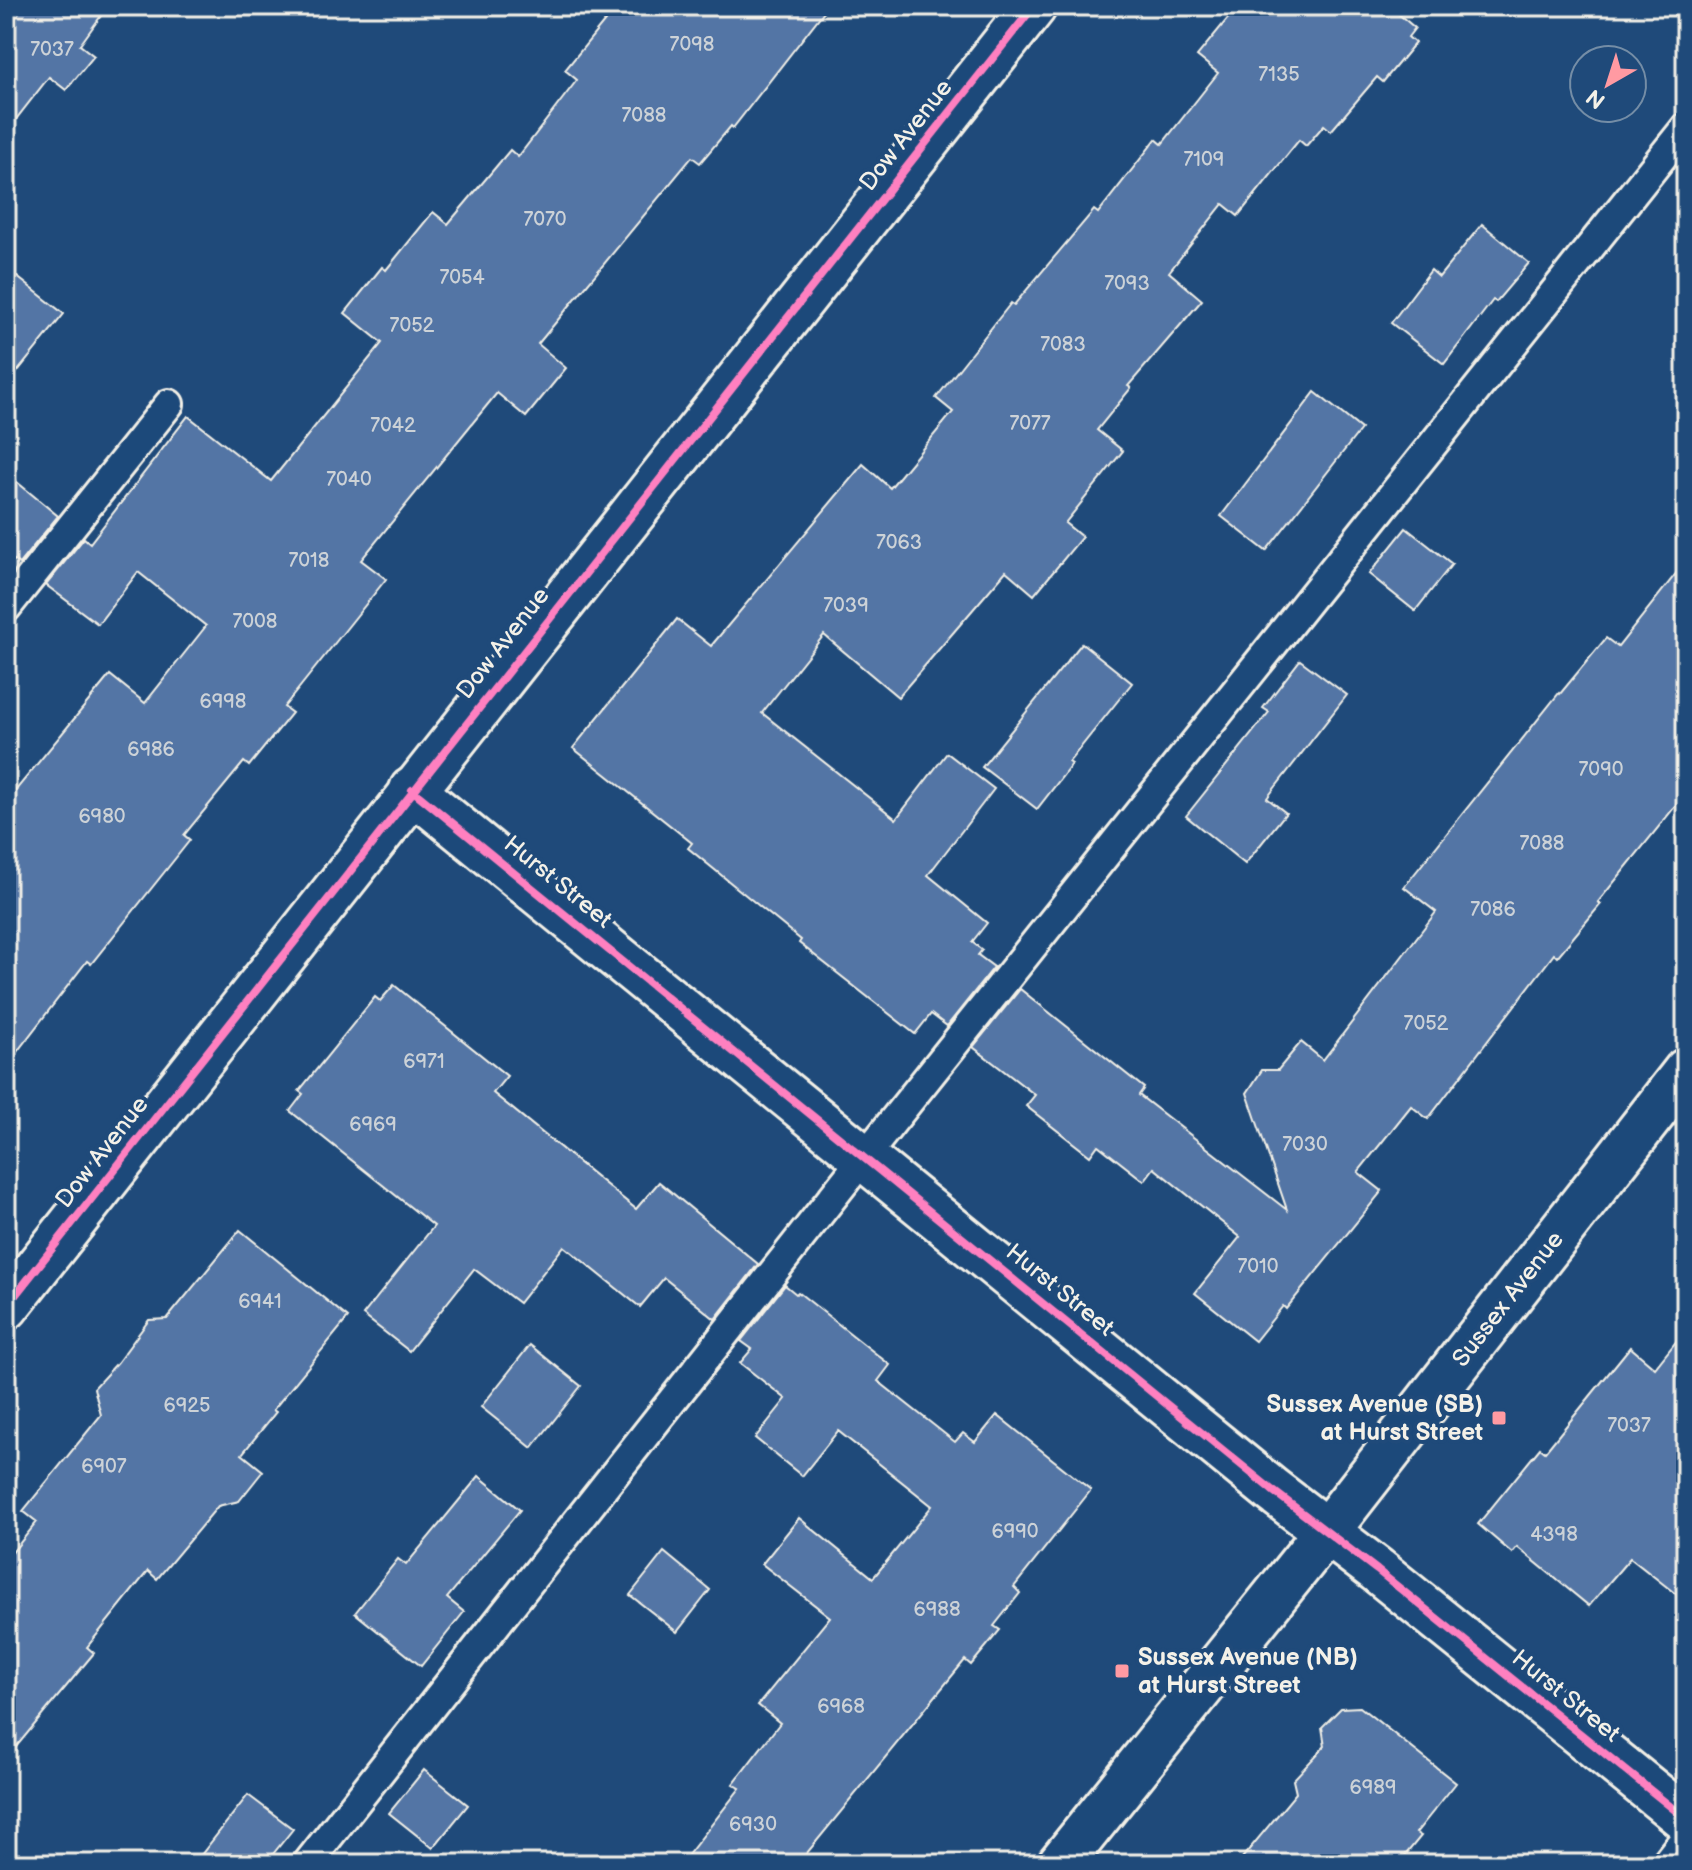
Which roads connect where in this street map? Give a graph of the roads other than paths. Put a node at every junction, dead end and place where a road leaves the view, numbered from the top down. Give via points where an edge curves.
1 (1034, 6) edge
2 (1686, 127) edge
3 (169, 404) dead end
4 (6, 608) edge
5 (412, 790) junction
6 (1686, 1071) edge
7 (865, 1156) junction
8 (6, 1307) edge
9 (1327, 1531) junction
10 (1686, 1819) edge
11 (1686, 1837) edge
12 (307, 1864) edge
13 (1060, 1864) edge
14 (1665, 1864) edge

1 - 5 street, Dow Avenue
2 - 7 lane
3 - 4 lane
5 - 7 street, Hurst Street
5 - 8 street, Dow Avenue
6 - 9 street, Sussex Avenue
7 - 9 street, Hurst Street
7 - 12 lane
9 - 10 street, Hurst Street
9 - 13 street, Sussex Avenue
11 - 14 lane

